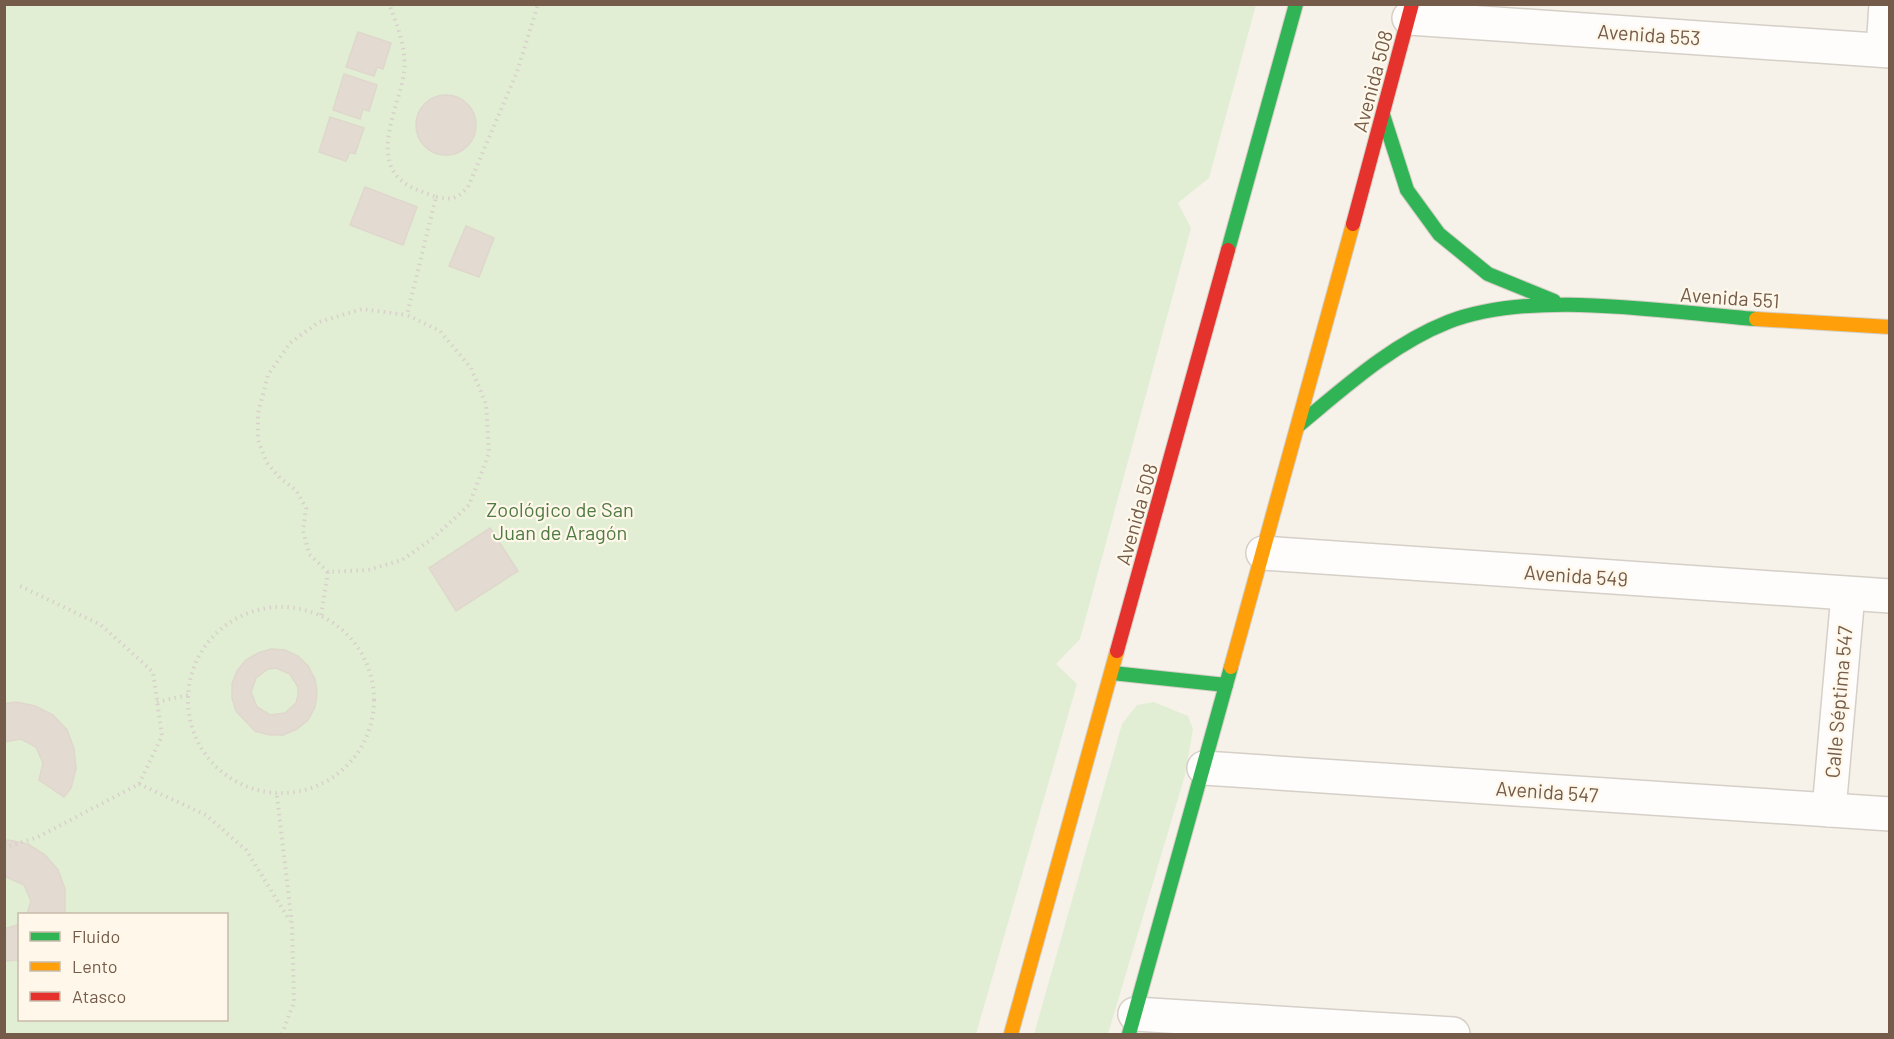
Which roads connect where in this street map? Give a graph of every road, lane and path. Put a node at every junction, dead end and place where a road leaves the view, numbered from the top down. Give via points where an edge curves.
1 (389, 4) edge
2 (538, 4) edge
3 (1296, 4) edge
4 (1886, 4) edge
5 (1410, 11) edge
6 (1886, 50) edge
7 (1383, 115) junction
8 (436, 197) junction
9 (1567, 306) junction
10 (407, 315) junction
11 (1890, 327) edge
12 (1299, 424) junction
13 (1263, 554) junction
14 (328, 572) junction
15 (16, 584) dead end
16 (1848, 594) junction
17 (1890, 596) edge
18 (321, 615) junction
19 (1112, 673) junction
20 (1226, 685) junction
21 (188, 695) junction
22 (157, 702) junction
23 (1204, 768) junction
24 (139, 784) junction
25 (277, 796) junction
26 (1828, 810) junction
27 (1890, 814) edge
28 (4, 848) edge
29 (292, 924) junction
30 (1132, 1024) edge
31 (282, 1035) edge
32 (1011, 1035) edge
33 (1453, 1035) edge

1 - 8 path via 399,30 405,70 386,150 392,170 406,184
2 - 8 path via 517,72 468,187 450,200
3 - 19 street, Avenida 508
4 - 6 street
5 - 6 street, Avenida 553
5 - 7 street, Avenida 508
7 - 9 street, Avenida 551 via 1407,190 1439,234 1488,274
7 - 12 street, Avenida 508
8 - 10 path
9 - 11 street, Avenida 551
9 - 12 street, Avenida 551 via 1511,308 1451,322 1361,372
10 - 14 path via 362,309 319,322 290,342 268,375 258,413 258,441 267,463 296,490 306,508 303,531 309,554
10 - 14 path via 440,331 471,368 486,404 489,453 469,505 432,539 402,560 368,570
12 - 13 street, Avenida 508
13 - 16 street, Avenida 549
13 - 20 street, Avenida 508
14 - 18 path
15 - 22 path via 100,625 153,672
16 - 17 street, Avenida 549
16 - 26 street, Calle Séptima 547
18 - 21 path via 286,605 242,615 218,630 197,659
18 - 25 path via 350,636 372,677 373,718 358,755 336,777 305,792
19 - 20 street
19 - 32 street, Avenida 508
20 - 23 street, Avenida 508
21 - 22 path
21 - 25 path via 193,732 212,763 242,786
22 - 24 path via 162,736
23 - 26 street, Avenida 547
23 - 30 street, Avenida 508
24 - 28 path via 38,837
24 - 29 path via 206,815 246,850
25 - 29 path
26 - 27 street, Avenida 547
29 - 31 path via 294,1002
30 - 33 street

